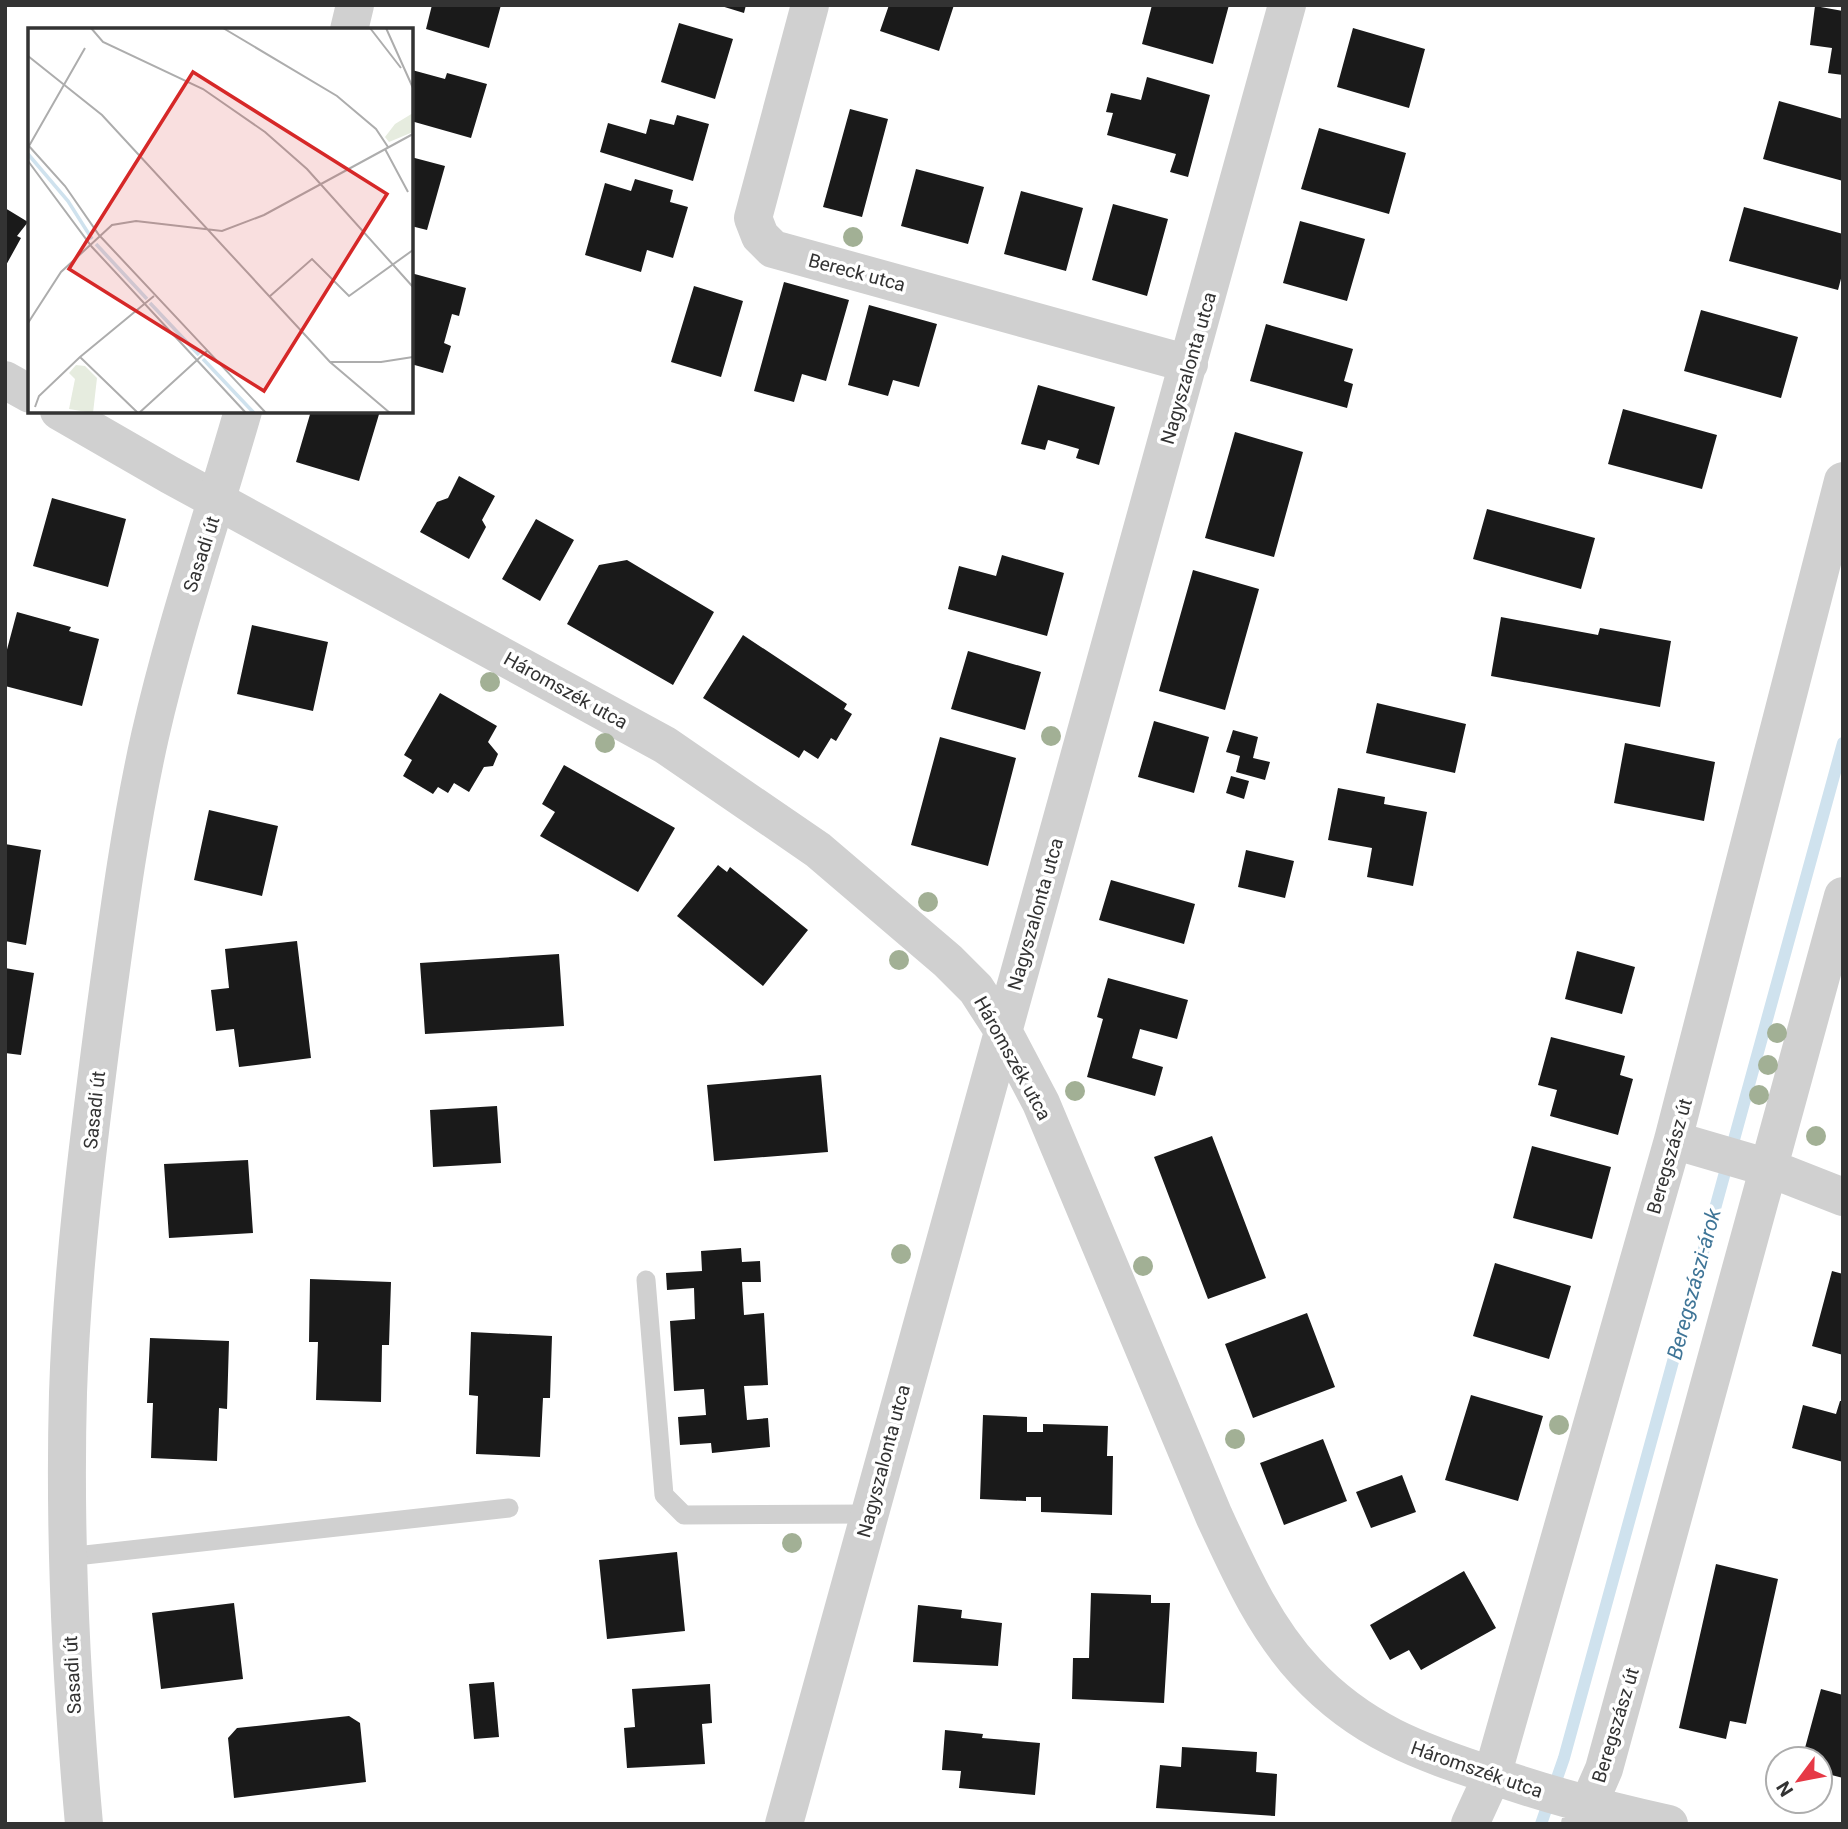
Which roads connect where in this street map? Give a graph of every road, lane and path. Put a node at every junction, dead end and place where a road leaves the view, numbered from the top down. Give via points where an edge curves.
1 (355, 5) edge
2 (810, 5) edge
3 (1287, 5) edge
4 (349, 28) edge
5 (1189, 364) junction
6 (5, 380) edge
7 (28, 393) edge
8 (63, 413) edge
9 (242, 413) edge
10 (1843, 481) edge
11 (218, 500) junction
12 (1832, 561) edge
13 (1843, 896) edge
14 (1002, 1029) junction
15 (1689, 1145) junction
16 (1759, 1165) junction
17 (1843, 1197) edge
18 (646, 1280) dead end
19 (509, 1508) dead end
20 (868, 1514) junction
21 (66, 1557) junction
22 (1508, 1781) junction
23 (1578, 1810) edge
24 (85, 1824) edge
25 (784, 1824) edge
26 (1471, 1824) edge
27 (1669, 1824) edge

1 - 4 street
2 - 5 street, Bereck utca via 753,218 767,243 774,249
3 - 5 street, Nagyszalonta utca
5 - 14 street, Nagyszalonta utca
6 - 7 street
8 - 11 street, Háromszék utca
9 - 11 street, Sasadi út
10 - 12 street, Beregszász út
11 - 14 street, Háromszék utca via 666,744 733,789 818,850 948,961 976,989
11 - 21 street, Sasadi út via 171,650 121,895 76,1275 68,1390
12 - 15 street, Beregszász út
13 - 16 street, Beregszász út
14 - 20 street, Nagyszalonta utca
14 - 22 street, Háromszék utca via 1072,1172 1214,1516 1272,1629 1304,1670 1374,1729 1421,1753
15 - 16 street
15 - 22 street, Beregszász út
16 - 17 street
16 - 23 street, Beregszász út via 1604,1769
18 - 20 lane via 664,1495 684,1516
19 - 21 lane
20 - 25 street, Nagyszalonta utca
21 - 24 street, Sasadi út
22 - 23 street, Háromszék utca
22 - 26 street, Beregszász út
23 - 27 street, Háromszék utca

